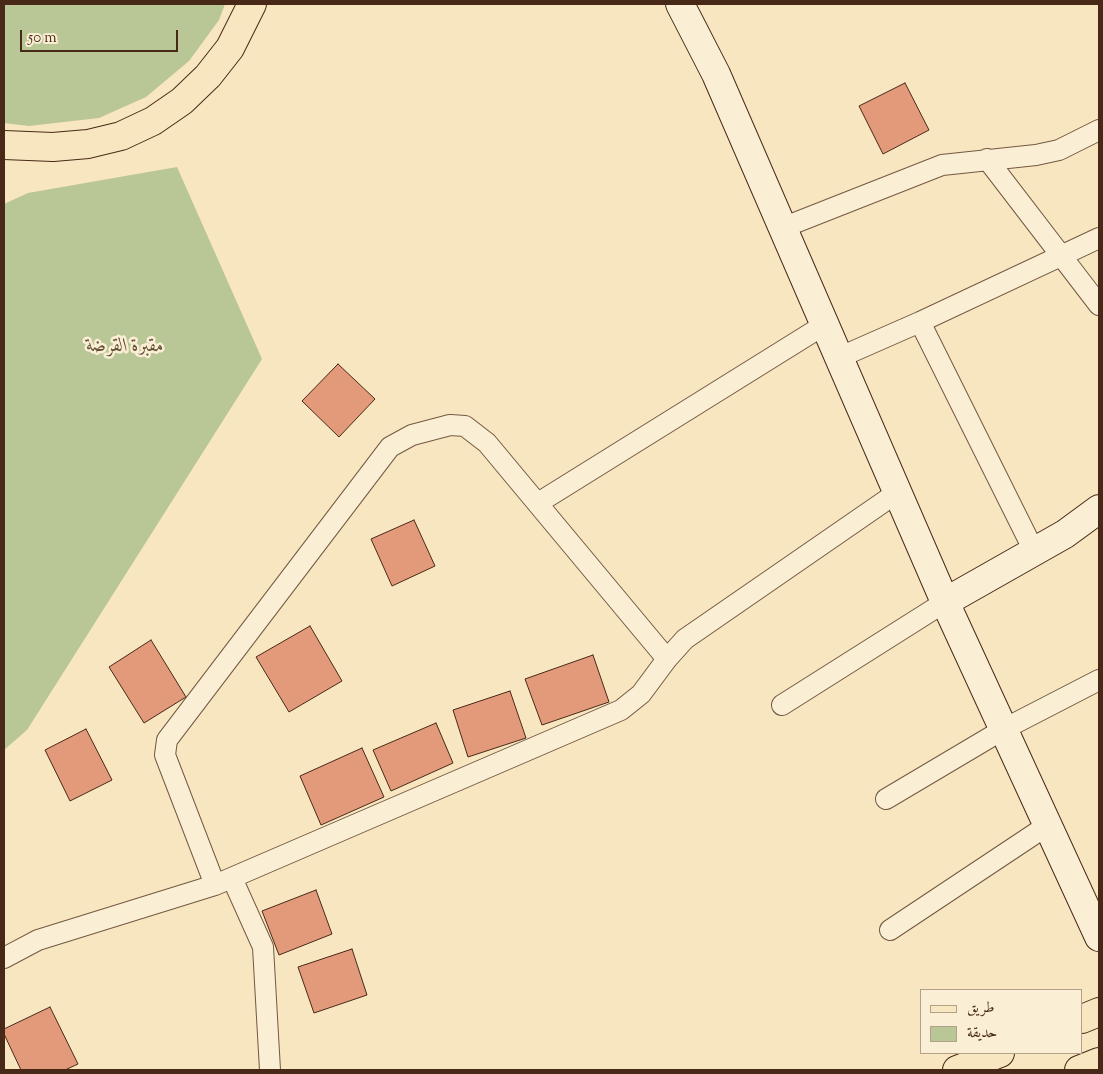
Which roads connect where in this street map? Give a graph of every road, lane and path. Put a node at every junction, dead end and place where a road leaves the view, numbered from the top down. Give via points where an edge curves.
1 (252, 4) edge
2 (680, 4) edge
3 (1099, 130) edge
4 (4, 145) edge
5 (987, 159) junction
6 (782, 228) junction
7 (1099, 238) edge
8 (1064, 256) junction
9 (1099, 305) edge
10 (920, 322) junction
11 (824, 325) junction
12 (838, 358) junction
13 (898, 492) junction
14 (538, 504) junction
15 (1099, 509) edge
16 (1034, 551) junction
17 (946, 602) junction
18 (667, 659) junction
19 (1099, 680) edge
20 (782, 705) dead end
21 (1004, 729) junction
22 (886, 800) dead end
23 (1048, 825) junction
24 (223, 881) junction
25 (890, 930) dead end
26 (1099, 937) edge
27 (4, 958) edge
28 (1099, 1012) edge
29 (1083, 1019) edge
30 (997, 1054) edge
31 (1099, 1062) edge
32 (270, 1070) edge
33 (957, 1070) edge
34 (1079, 1070) edge

1 - 4 main road via 230,48 208,76 182,101 153,121 121,136 88,144 53,147
2 - 6 street via 716,74
3 - 5 street via 1059,150
5 - 6 street via 925,170
5 - 8 street
6 - 11 street
7 - 8 street
8 - 9 street
8 - 10 street
10 - 12 street
10 - 16 street
11 - 12 street
11 - 14 street
12 - 13 street
13 - 17 street
13 - 18 street via 685,639
14 - 18 street
14 - 24 street via 487,443 466,426 450,424 412,435 390,447 166,740 165,755
15 - 16 street
16 - 17 street
17 - 20 street
17 - 21 street
18 - 24 street via 641,694 621,710
19 - 21 street
21 - 22 street
21 - 23 street
23 - 25 street
23 - 26 street
24 - 27 street via 38,940
24 - 32 street via 263,947
28 - 29 main road
30 - 33 main road
31 - 34 main road

